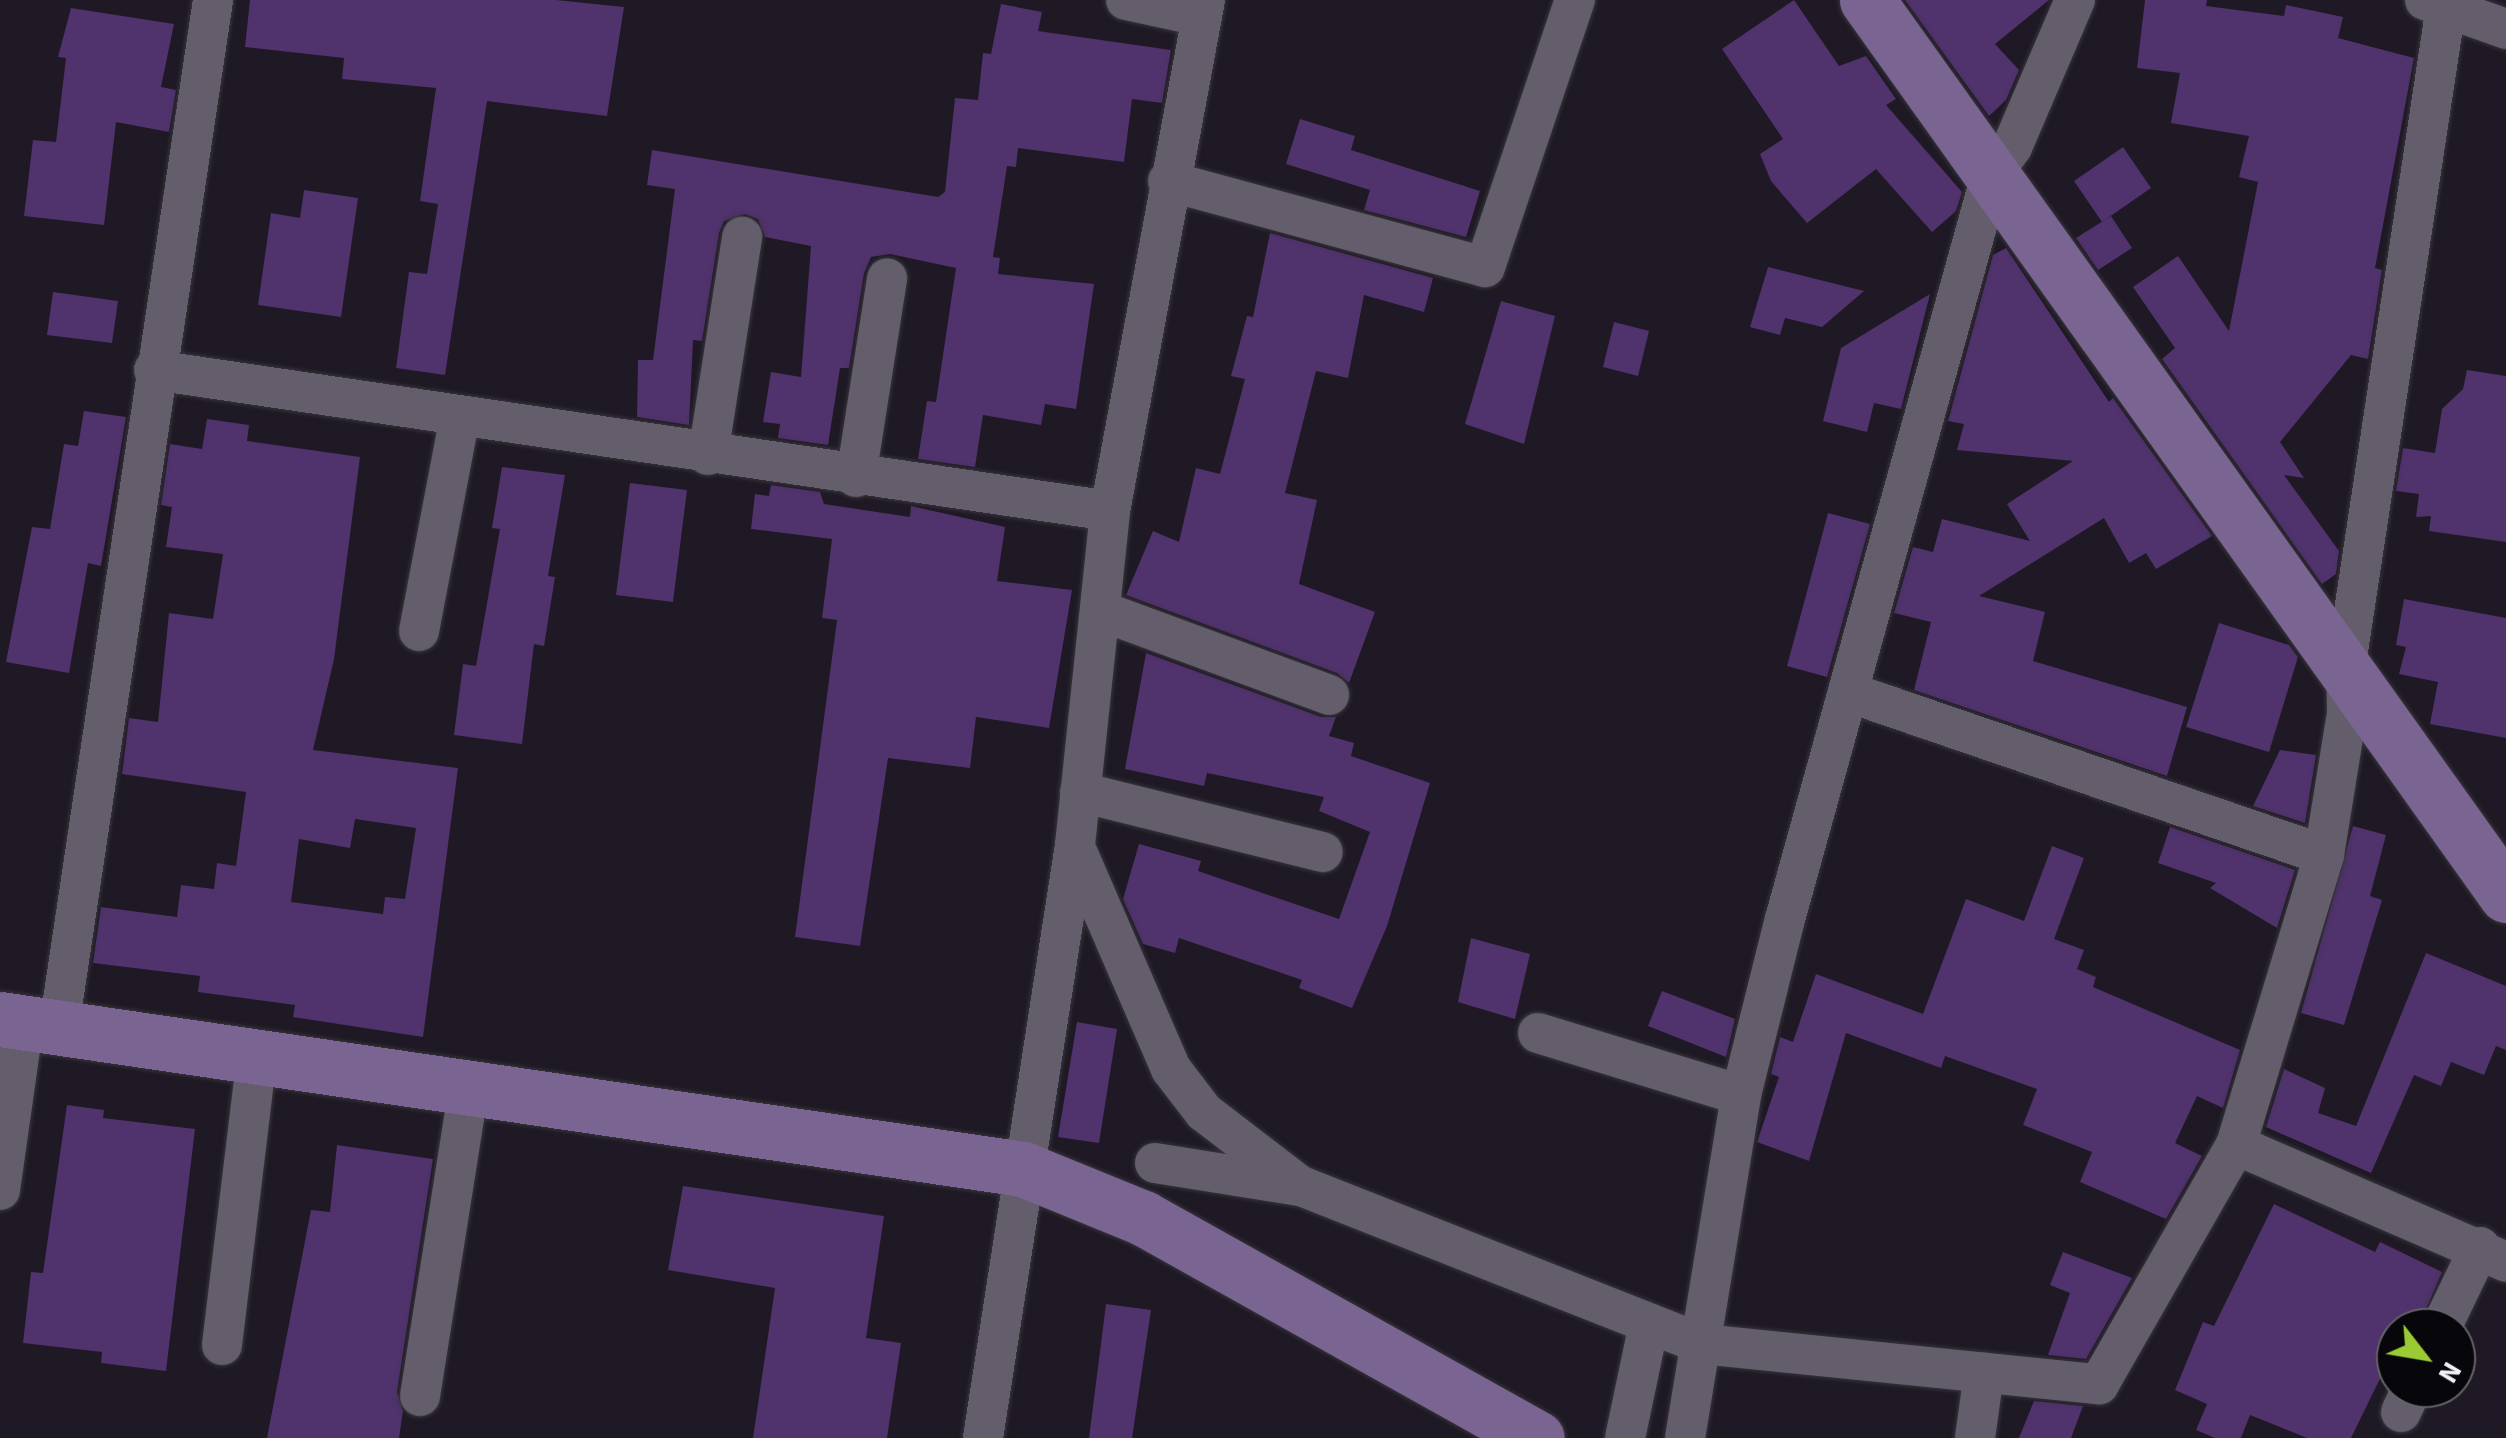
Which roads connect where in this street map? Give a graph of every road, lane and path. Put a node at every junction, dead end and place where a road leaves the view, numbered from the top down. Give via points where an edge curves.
1 (213, 0) edge
2 (1126, 0) edge
3 (1575, 0) edge
4 (1868, 0) edge
5 (2075, 0) edge
6 (2439, 4) edge
7 (1202, 8) edge
8 (2506, 29) edge
9 (1991, 175) junction
10 (1168, 181) junction
11 (742, 237) dead end
12 (887, 278) dead end
13 (154, 370) junction
14 (460, 416) junction
15 (708, 454) junction
16 (856, 477) junction
17 (1110, 511) junction
18 (1101, 611) junction
19 (419, 631) dead end
20 (2346, 664) junction
21 (1848, 692) junction
22 (1328, 695) dead end
23 (1080, 792) junction
24 (1075, 846) junction
25 (1323, 852) dead end
26 (2324, 855) junction
27 (2500, 876) edge
28 (27, 1023) edge
29 (1538, 1033) dead end
30 (257, 1057) junction
31 (468, 1092) junction
32 (1741, 1095) junction
33 (2236, 1145) junction
34 (1156, 1164) dead end
35 (1023, 1168) junction
36 (1301, 1186) junction
37 (0, 1190) edge
38 (2493, 1254) edge
39 (2455, 1308) edge
40 (1650, 1324) junction
41 (1702, 1344) junction
42 (222, 1345) dead end
43 (1984, 1373) junction
44 (420, 1396) dead end
45 (983, 1438) edge
46 (1537, 1438) edge
47 (1625, 1438) edge
48 (1684, 1438) edge
49 (1975, 1438) edge

1 - 13 street
2 - 7 street
3 - 10 street via 1485,267
4 - 9 street
5 - 9 street via 2012,148
6 - 8 street
6 - 20 street
7 - 10 street
9 - 20 street
9 - 21 street
10 - 17 street
11 - 15 street
12 - 16 street
13 - 14 street
13 - 28 street
14 - 15 street
14 - 19 street
15 - 16 street
16 - 17 street
17 - 18 street
18 - 22 street
18 - 23 street
20 - 26 street via 2347,713
20 - 27 street
21 - 26 street
21 - 32 street
23 - 24 street
23 - 25 street
24 - 35 street
24 - 36 street via 1171,1069 1204,1112
26 - 33 street
28 - 30 street
28 - 37 street
29 - 32 street
30 - 31 street
30 - 42 street
31 - 35 street
31 - 44 street
32 - 41 street
33 - 38 street
33 - 43 street via 2099,1384
34 - 36 street
35 - 45 street
35 - 46 street via 1143,1218
36 - 40 street
38 - 39 street
40 - 41 street
40 - 47 street
41 - 43 street
41 - 48 street
43 - 49 street

